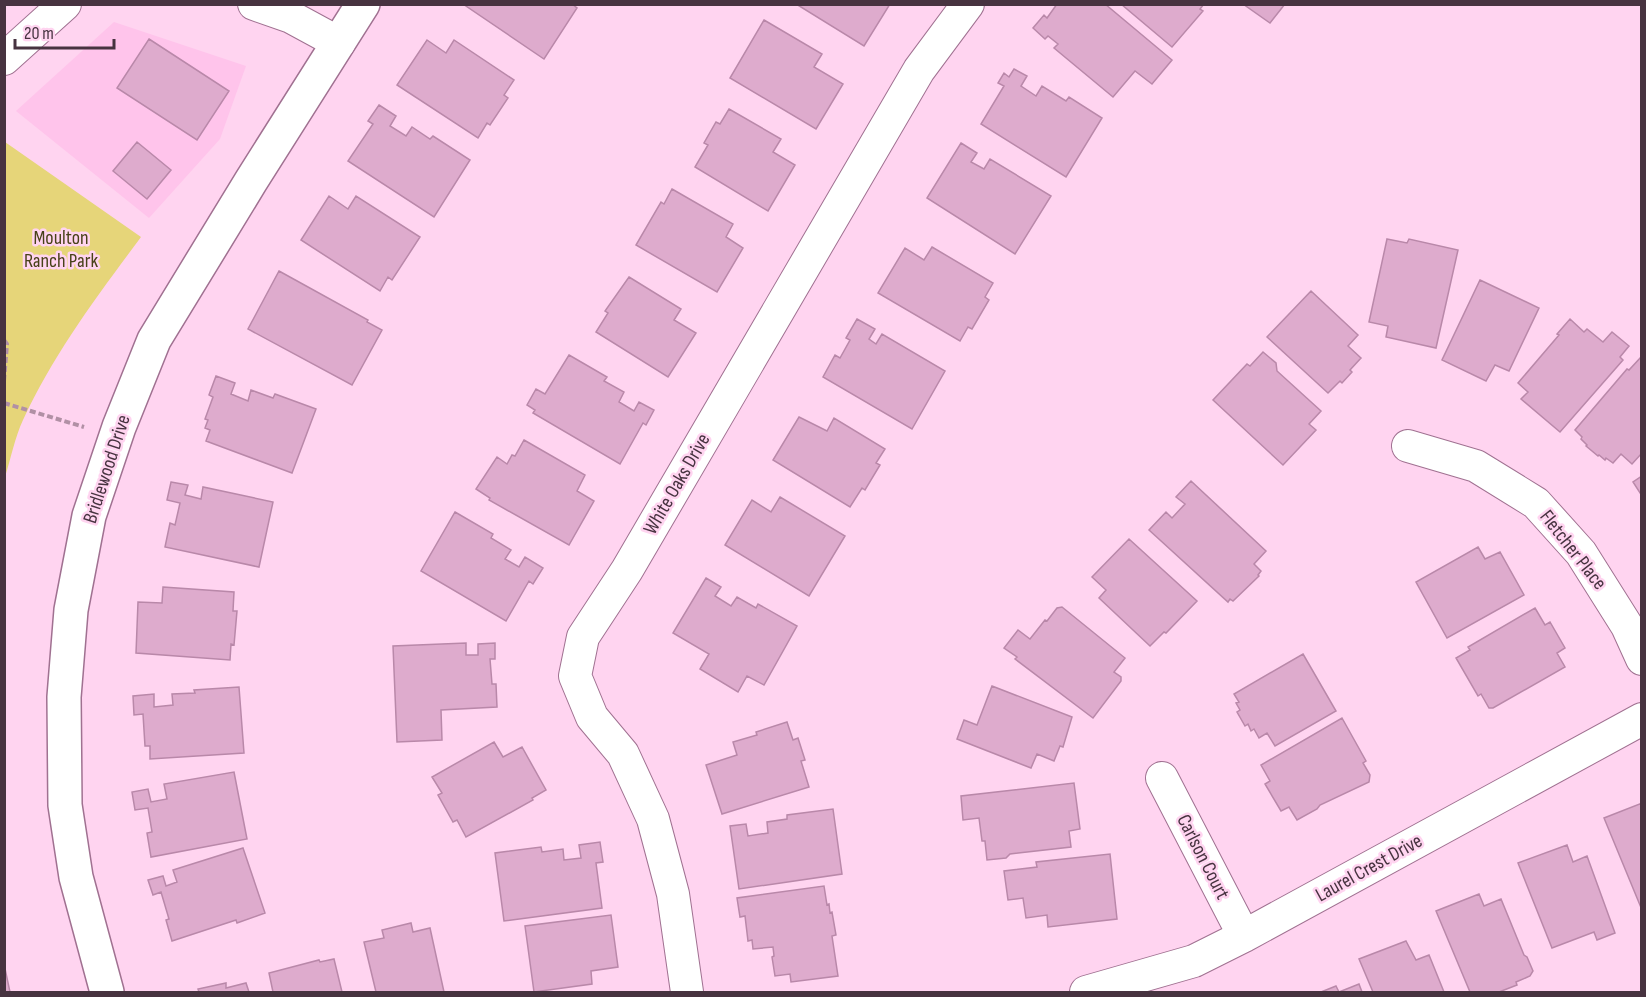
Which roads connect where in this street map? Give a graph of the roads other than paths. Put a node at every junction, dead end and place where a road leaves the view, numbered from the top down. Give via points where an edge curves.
1 (64, 4) edge
2 (254, 4) edge
3 (363, 4) edge
4 (968, 4) edge
5 (339, 43) junction
6 (4, 59) edge
7 (1408, 446) dead end
8 (1641, 659) edge
9 (1641, 719) edge
10 (1162, 777) dead end
11 (1244, 936) junction
12 (107, 993) edge
13 (687, 993) edge
14 (1086, 993) edge

1 - 6 street
2 - 5 street via 291,17
3 - 5 street, Bridlewood Drive
4 - 13 street, White Oaks Drive via 919,70 627,570 583,637 575,676 592,717 623,754 653,819 673,894
5 - 12 street, Bridlewood Drive via 154,340 89,516 71,610 64,697 65,805 76,877
7 - 8 street, Fletcher Place via 1476,466 1536,503 1581,553 1628,626
9 - 11 street, Laurel Crest Drive
10 - 11 street, Carlson Court
11 - 14 street, Laurel Crest Drive via 1194,961

